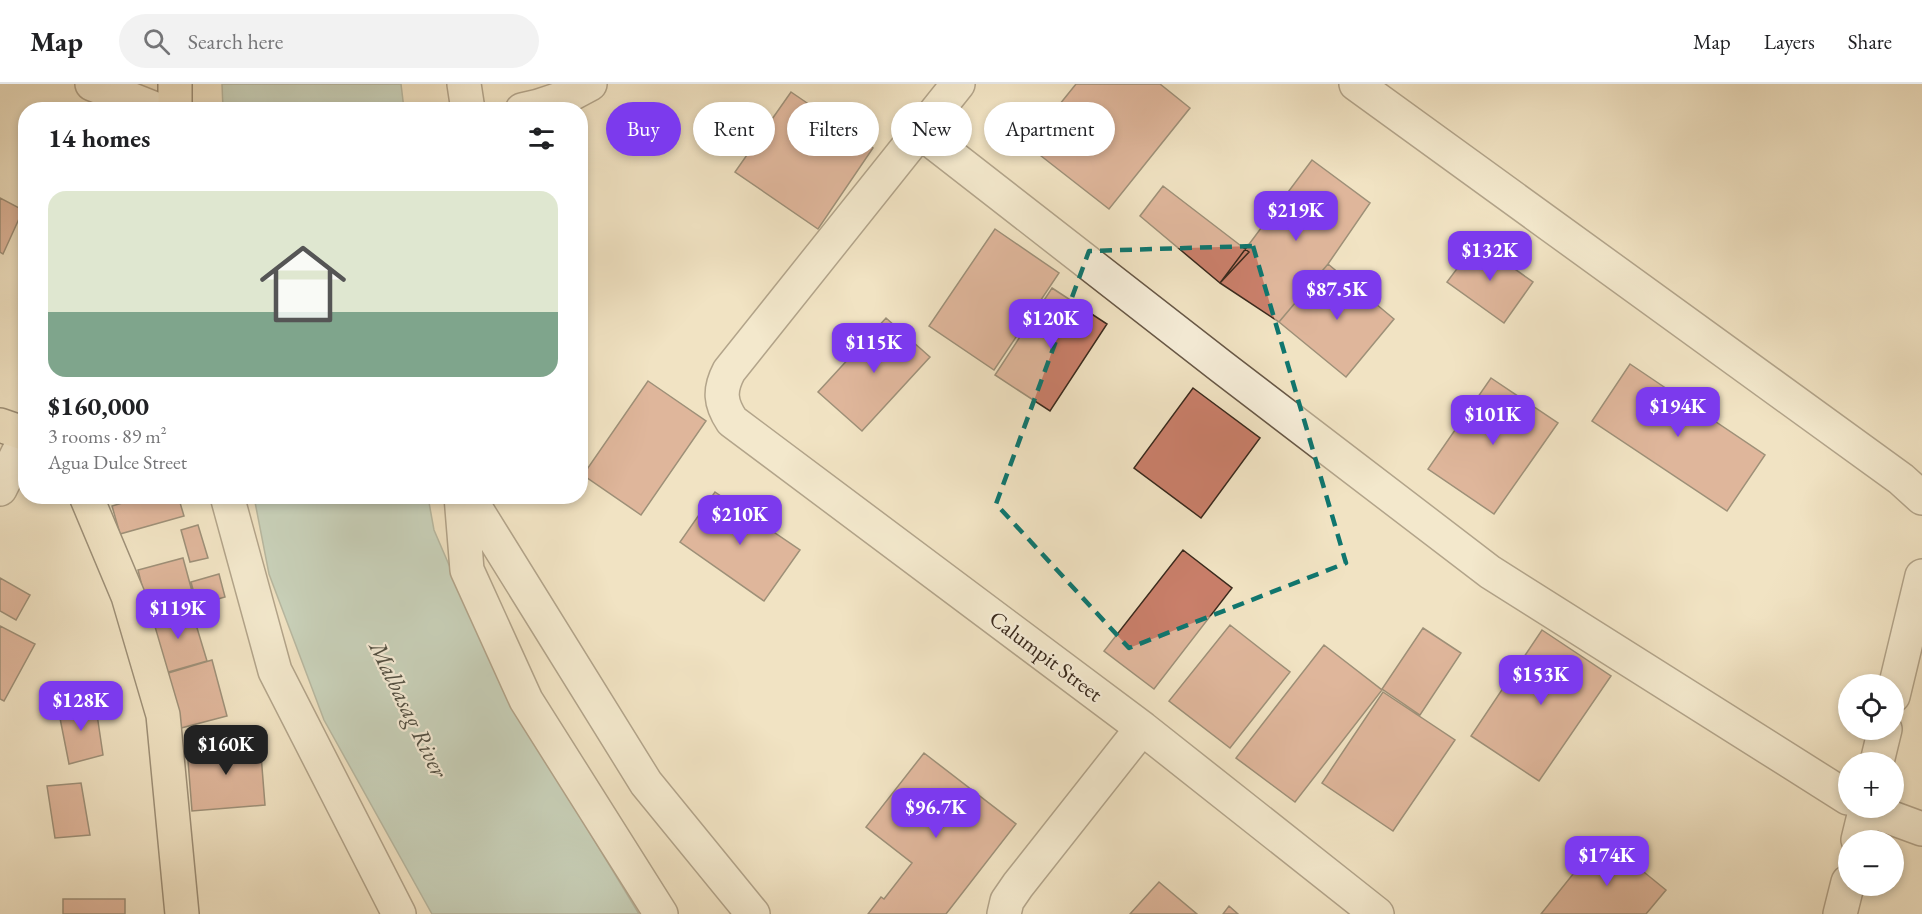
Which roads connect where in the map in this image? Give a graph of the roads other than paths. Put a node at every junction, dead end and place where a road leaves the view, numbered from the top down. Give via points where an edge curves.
1 (92, 84) edge
2 (175, 84) edge
3 (185, 84) edge
4 (464, 84) edge
5 (590, 84) edge
6 (958, 84) edge
7 (1356, 84) edge
8 (138, 102) edge
9 (176, 102) edge
10 (179, 102) edge
11 (467, 102) edge
12 (553, 102) edge
13 (943, 102) edge
14 (899, 156) edge
15 (951, 156) edge
16 (0, 425) edge
17 (18, 432) edge
18 (18, 452) edge
19 (0, 489) edge
20 (1922, 498) edge
21 (89, 504) edge
22 (229, 504) edge
23 (462, 504) edge
24 (473, 504) edge
25 (1922, 576) edge
26 (1898, 674) edge
27 (1142, 728) junction
28 (1838, 798) edge
29 (1882, 818) edge
30 (1922, 829) edge
31 (1844, 896) edge
32 (182, 914) edge
33 (399, 914) edge
34 (661, 914) edge
35 (753, 914) edge
36 (1004, 914) edge
37 (1377, 914) edge
38 (1840, 914) edge

1 - 8 street
2 - 9 main road
3 - 10 street
4 - 11 street
5 - 12 street
6 - 13 street
7 - 20 street
14 - 27 street, Calumpit Street via 729,371 721,396 724,410 732,421
15 - 28 street via 1490,572
16 - 17 main road
18 - 19 street
21 - 32 main road via 128,596 163,715
22 - 33 street via 275,671
23 - 34 street via 467,570 526,700
24 - 35 street via 646,783
25 - 26 street
27 - 36 street via 1018,885
27 - 37 street, Calumpit Street
29 - 30 street
31 - 38 street

